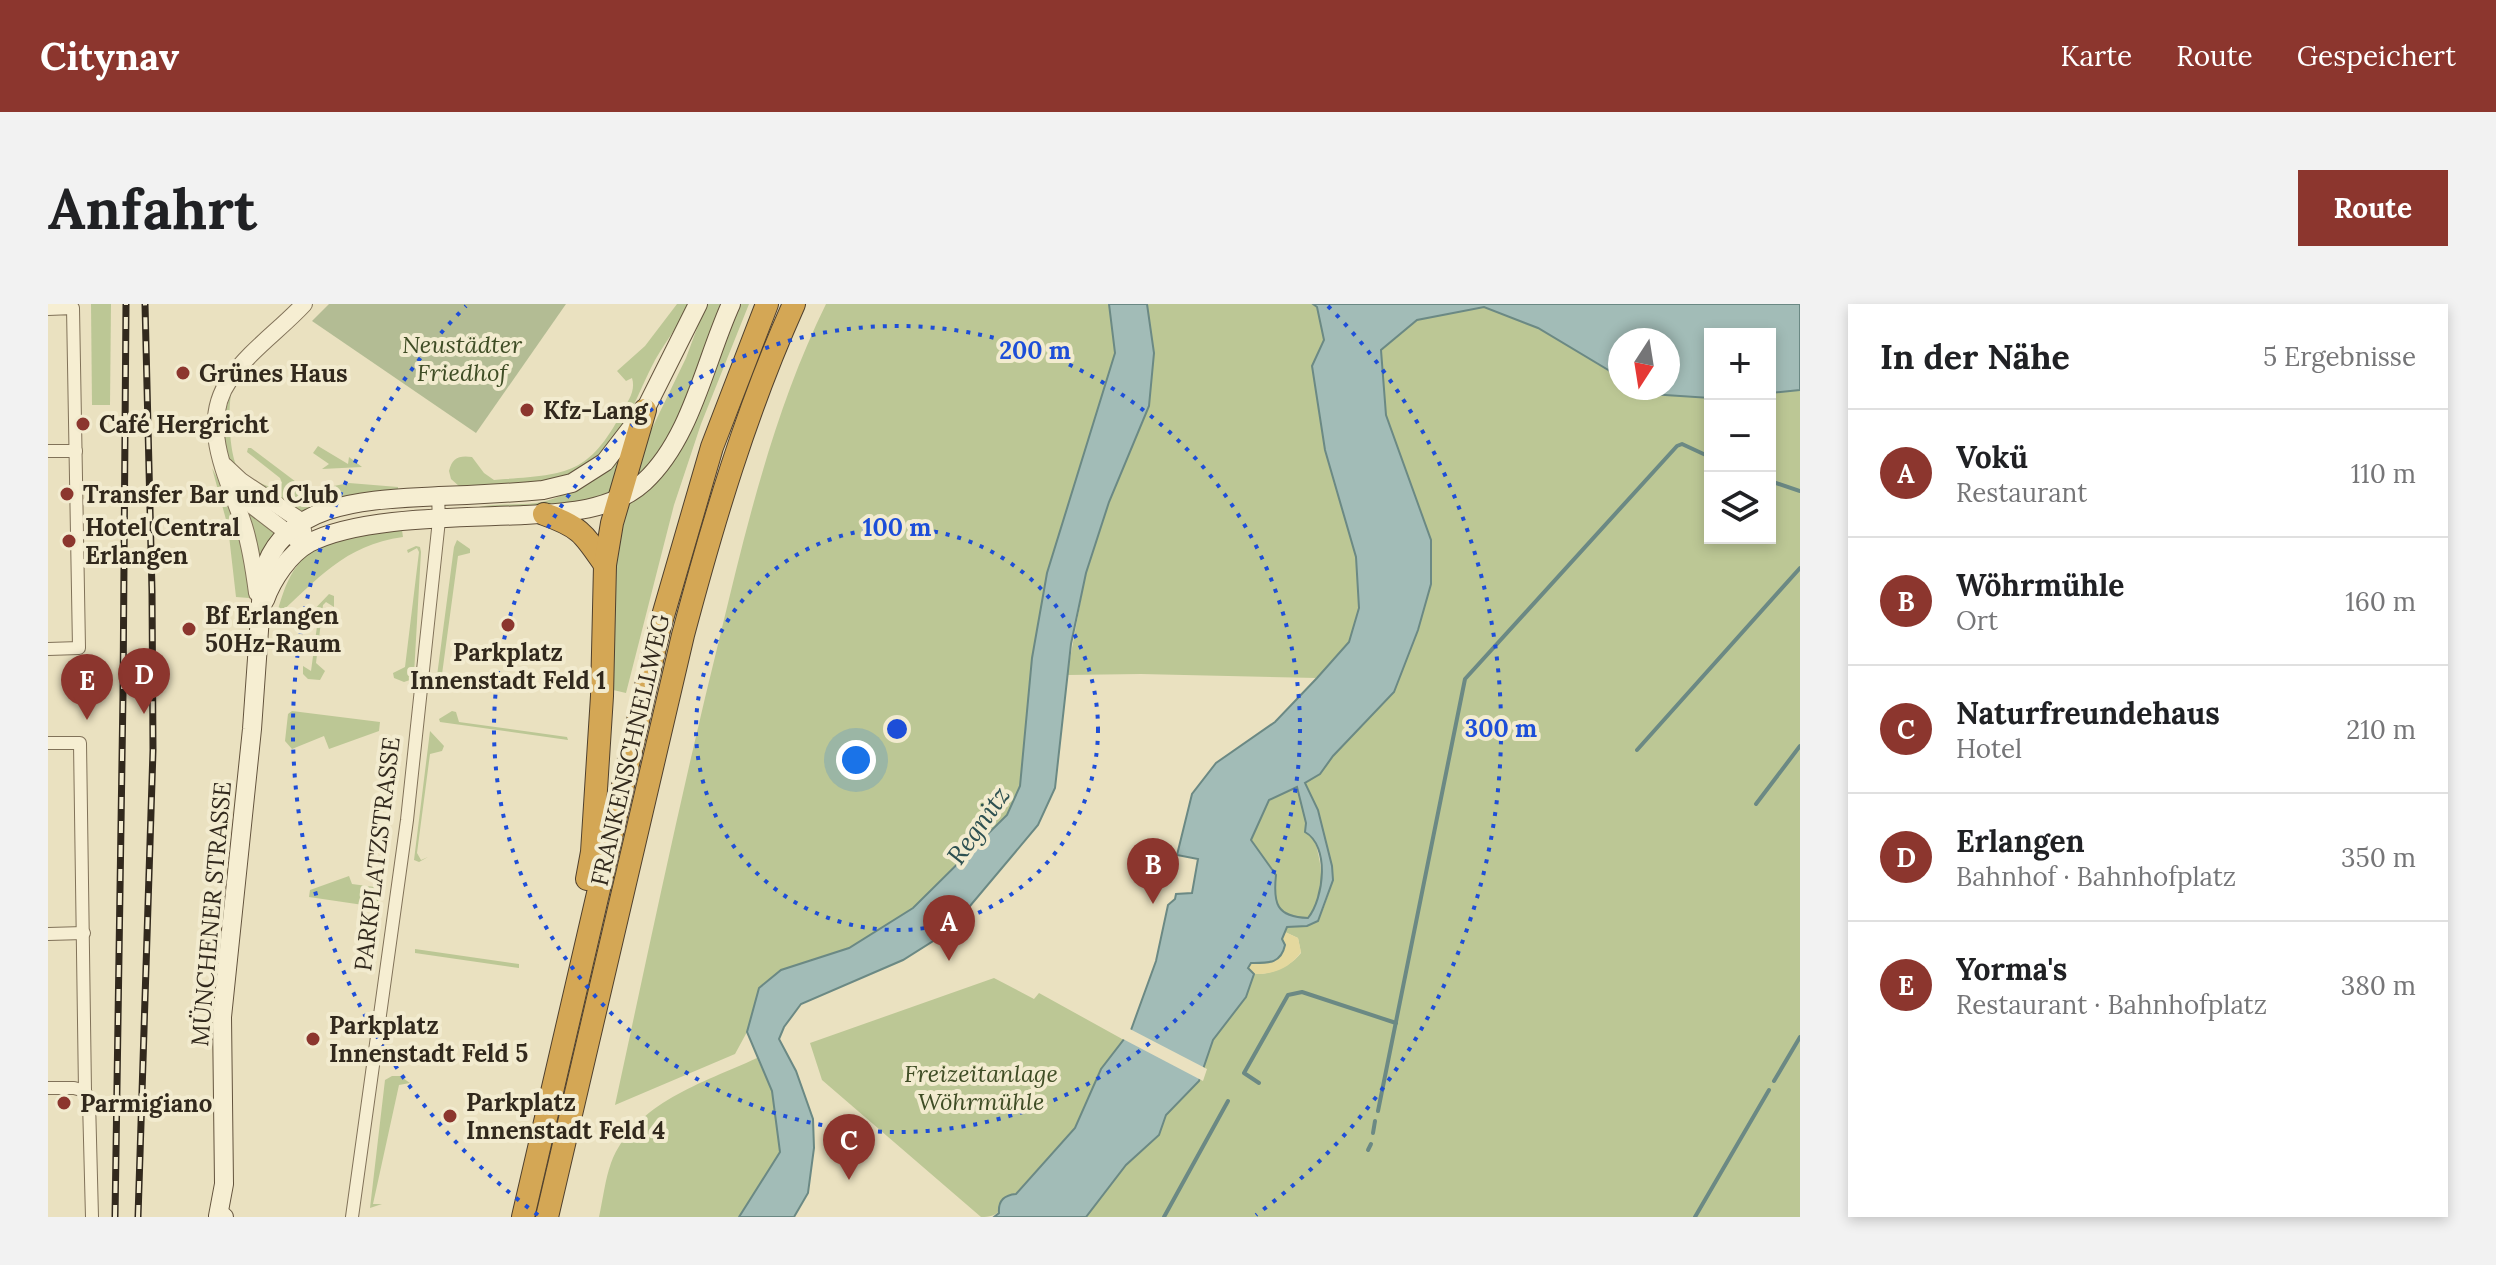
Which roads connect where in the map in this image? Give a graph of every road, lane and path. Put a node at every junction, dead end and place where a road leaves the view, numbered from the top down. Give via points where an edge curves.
1 (304, 304) edge
2 (698, 304) edge
3 (731, 304) edge
4 (767, 304) edge
5 (794, 304) edge
6 (48, 309) edge
7 (645, 410) junction
8 (48, 451) edge
9 (76, 451) junction
10 (221, 462) junction
11 (438, 496) junction
12 (619, 499) junction
13 (544, 514) junction
14 (439, 520) junction
15 (294, 527) junction
16 (306, 545) junction
17 (605, 565) junction
18 (259, 616) junction
19 (48, 649) edge
20 (48, 743) edge
21 (84, 933) junction
22 (48, 934) edge
23 (581, 971) junction
24 (48, 1088) edge
25 (85, 1091) junction
26 (92, 1217) edge
27 (219, 1217) edge
28 (352, 1217) edge
29 (523, 1217) edge
30 (547, 1217) edge

1 - 10 street via 227,383 216,422
2 - 7 main road
3 - 12 main road, MÜNCHENER STRASSE via 665,460
4 - 23 highway, FRANKENSCHNELLWEG via 687,527
5 - 30 highway, FRANKENSCHNELLWEG via 767,364 703,558
6 - 9 street via 73,308
7 - 11 main road via 605,462 572,483 543,490
7 - 12 highway
8 - 9 street
9 - 19 street via 79,648
10 - 15 street
10 - 18 street via 252,556
11 - 14 street, PARKPLATZSTRASSE
11 - 15 main road via 354,502
12 - 13 main road, MÜNCHENER STRASSE via 580,511
12 - 17 highway
13 - 14 main road, MÜNCHENER STRASSE
13 - 17 highway via 585,534
14 - 16 main road, MÜNCHENER STRASSE via 350,528
14 - 28 street, PARKPLATZSTRASSE via 407,820
15 - 16 street
15 - 18 main road, MÜNCHENER STRASSE via 267,559
16 - 18 main road, MÜNCHENER STRASSE via 278,574
17 - 23 highway via 601,710
18 - 27 main road, MÜNCHENER STRASSE via 222,1017 224,1184
20 - 21 street via 80,743
21 - 22 street
21 - 25 street
23 - 29 highway, FRANKENSCHNELLWEG
24 - 25 street
25 - 26 street

